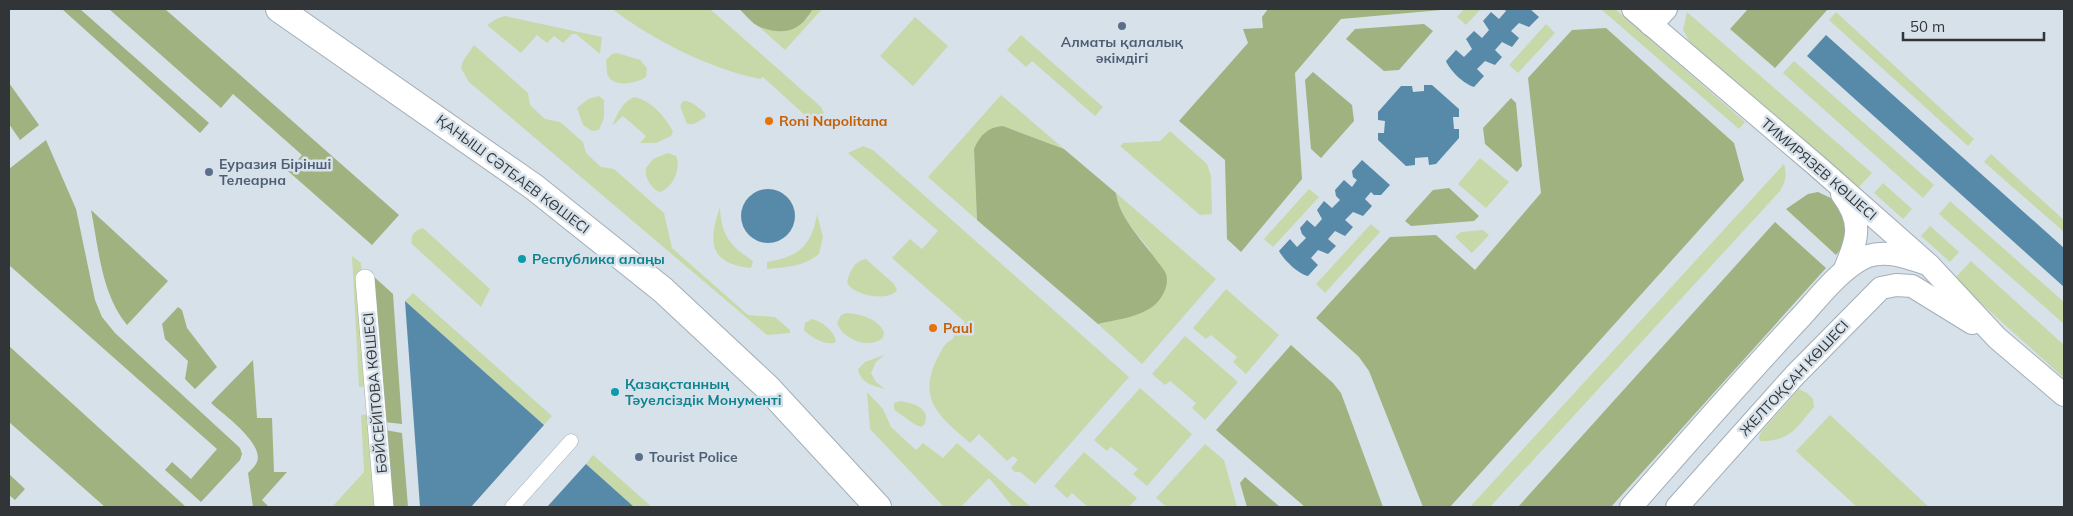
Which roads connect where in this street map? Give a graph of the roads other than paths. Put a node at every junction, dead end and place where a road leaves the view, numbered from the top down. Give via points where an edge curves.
1 (279, 9) edge
2 (1633, 9) edge
3 (1666, 9) edge
4 (1651, 25) junction
5 (1827, 174) junction
6 (1929, 265) junction
7 (1844, 272) junction
8 (366, 278) dead end
9 (1928, 295) joint
10 (1997, 338) junction
11 (2064, 395) edge
12 (571, 441) dead end
13 (384, 507) edge
14 (512, 507) edge
15 (878, 507) edge
16 (1631, 507) edge
17 (1677, 507) edge

1 - 15 main road, ҚАНЫШ СӘТБАЕВ КӨШЕСІ via 534,187 663,290 768,388
2 - 4 street, ТИМИРЯЗЕВ КӨШЕСІ
3 - 4 street
4 - 5 street, ТИМИРЯЗЕВ КӨШЕСІ
5 - 6 street, ТИМИРЯЗЕВ КӨШЕСІ
5 - 7 street via 1852,206 1856,220 1858,234
6 - 7 street via 1905,256 1882,253 1867,256
6 - 10 street, ТИМИРЯЗЕВ КӨШЕСІ
7 - 16 street
8 - 13 street, БӘЙСЕЙІТОВА КӨШЕСІ
9 - 10 street, ТИМИРЯЗЕВ КӨШЕСІ
9 - 17 street, ЖЕЛТОҚСАН КӨШЕСІ via 1912,286 1881,288 1795,375
10 - 11 street, ТИМИРЯЗЕВ КӨШЕСІ
12 - 14 street

